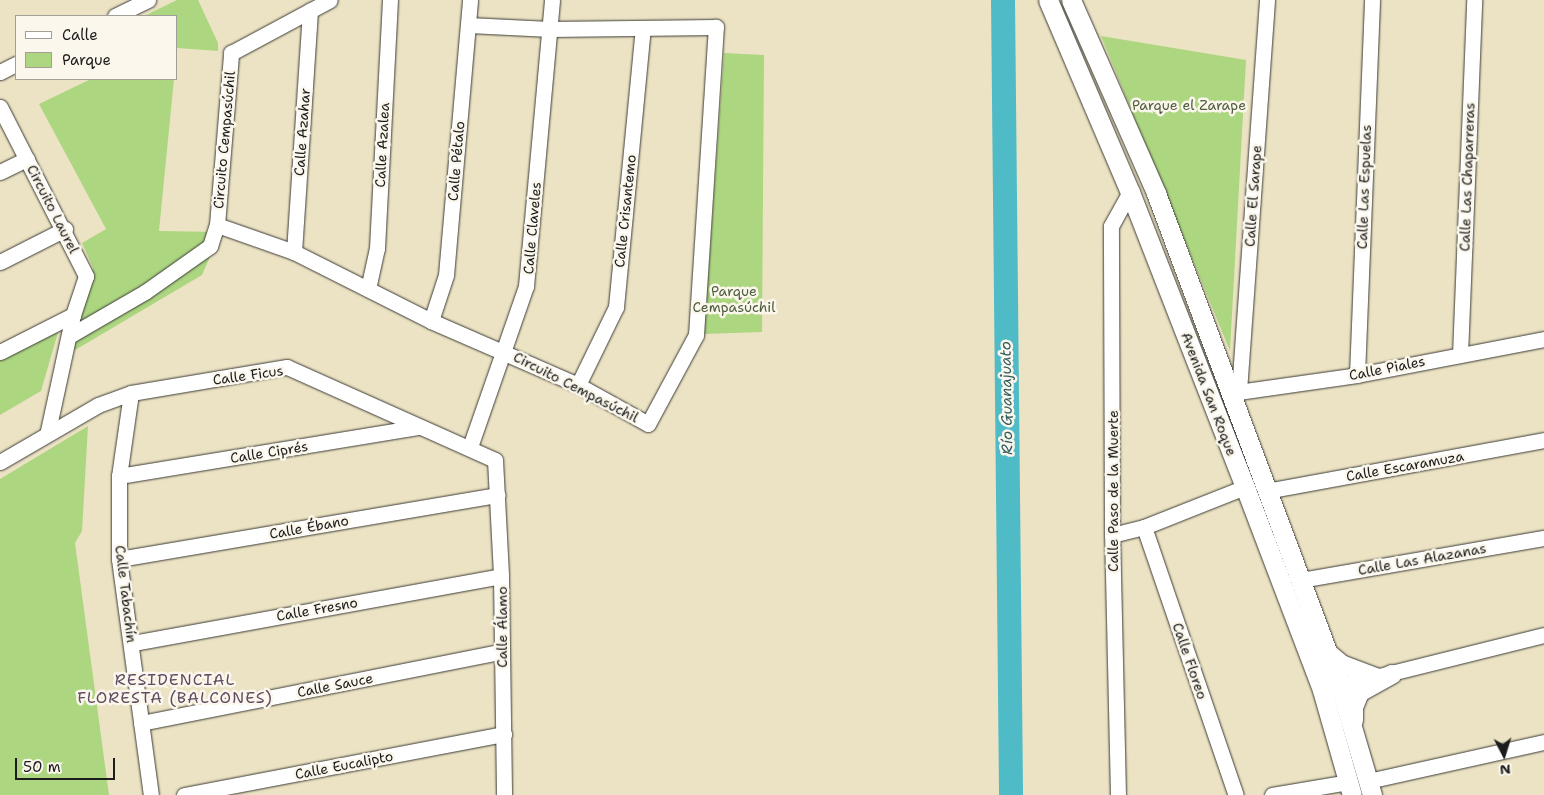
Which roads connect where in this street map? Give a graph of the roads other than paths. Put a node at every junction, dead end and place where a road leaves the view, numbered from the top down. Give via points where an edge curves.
1 (148, 0) edge
2 (330, 0) edge
3 (390, 0) edge
4 (470, 0) edge
5 (552, 0) edge
6 (1048, 0) edge
7 (1071, 0) edge
8 (1267, 0) edge
9 (1372, 0) edge
10 (1474, 0) edge
11 (310, 11) junction
12 (117, 15) edge
13 (468, 25) junction
14 (550, 29) junction
15 (643, 29) junction
16 (15, 64) edge
17 (0, 72) edge
18 (0, 107) edge
19 (27, 159) junction
20 (0, 172) edge
21 (1130, 192) junction
22 (217, 225) junction
23 (65, 229) junction
24 (294, 252) junction
25 (0, 262) edge
26 (368, 289) junction
27 (73, 315) junction
28 (431, 320) junction
29 (68, 336) junction
30 (1544, 339) edge
31 (505, 351) junction
32 (0, 352) edge
33 (1460, 354) junction
34 (1357, 375) junction
35 (578, 385) junction
36 (1235, 392) junction
37 (131, 393) junction
38 (419, 427) junction
39 (48, 431) junction
40 (1544, 440) edge
41 (470, 447) junction
42 (495, 460) joint
43 (0, 462) edge
44 (119, 476) junction
45 (1245, 487) junction
46 (1266, 491) junction
47 (498, 495) junction
48 (1144, 527) junction
49 (1112, 535) junction
50 (1544, 538) edge
51 (119, 559) junction
52 (502, 576) junction
53 (1300, 580) junction
54 (1544, 635) edge
55 (133, 643) junction
56 (501, 652) junction
57 (1328, 653) junction
58 (1384, 676) junction
59 (1331, 688) junction
60 (141, 723) junction
61 (1354, 732) junction
62 (504, 734) junction
63 (1544, 742) edge
64 (1350, 788) edge
65 (1370, 788) edge
66 (151, 795) edge
67 (184, 795) edge
68 (504, 795) edge
69 (1118, 795) edge
70 (1236, 795) edge
71 (1272, 795) edge

1 - 12 street
2 - 11 street, Circuito Cempasúchil
3 - 26 street, Calle Azalea via 377,248
4 - 13 street, Calle Pétalo
5 - 14 street, Calle Claveles
6 - 21 street, Avenida San Roque
7 - 36 street, Avenida San Roque via 1156,193
8 - 36 street, Calle El Sarape
9 - 34 street, Calle Las Espuelas
10 - 33 street, Calle Las Chaparreras
11 - 22 street, Circuito Cempasúchil via 231,53
11 - 24 street, Calle Azahar
13 - 14 street, Circuito Cempasúchil
13 - 28 street, Calle Pétalo via 446,274
14 - 15 street, Circuito Cempasúchil
14 - 31 street, Calle Claveles via 526,286
15 - 35 street, Calle Crisantemo via 616,307
15 - 35 street, Circuito Cempasúchil via 716,27 696,335 648,424
16 - 17 street
18 - 19 street, Circuito Laurel
19 - 20 street
19 - 23 street, Circuito Laurel
21 - 45 street, Avenida San Roque
21 - 49 street, Calle Paso de la Muerte via 1111,226
22 - 24 street, Circuito Cempasúchil
22 - 29 street via 210,246 145,292
23 - 25 street
23 - 27 street, Circuito Laurel via 86,276
24 - 26 street, Circuito Cempasúchil
26 - 28 street, Circuito Cempasúchil
27 - 29 street, Circuito Laurel
27 - 32 street
28 - 31 street, Circuito Cempasúchil
29 - 39 street, Circuito Laurel
30 - 33 street, Calle Piales
31 - 35 street, Circuito Cempasúchil
31 - 41 street, Calle Claveles
33 - 34 street, Calle Piales
34 - 36 street, Calle Piales
36 - 46 street, Avenida San Roque
37 - 38 street, Calle Ficus via 287,367
37 - 39 street, Calle Ficus via 98,405
37 - 44 street, Calle Tabachín
38 - 41 street, Calle Ficus
38 - 44 street, Calle Ciprés
39 - 43 street, Calle Ficus
40 - 46 street, Calle Escaramuza
41 - 42 street, Calle Ficus
42 - 47 street, Calle Álamo
44 - 51 street, Calle Tabachín
45 - 48 street
45 - 59 street, Avenida San Roque
46 - 53 street, Avenida San Roque
47 - 51 street, Calle Ébano
47 - 52 street, Calle Álamo
48 - 49 street
48 - 70 street, Calle Floreo
49 - 69 street, Calle Paso de la Muerte
50 - 53 street, Calle Las Alazanas
51 - 55 street, Calle Tabachín
52 - 55 street, Calle Fresno
52 - 56 street, Calle Álamo
53 - 57 street, Avenida San Roque
54 - 58 street
55 - 60 street, Calle Tabachín
56 - 60 street, Calle Sauce
56 - 62 street, Calle Álamo
57 - 58 street via 1341,664
57 - 59 street, Avenida San Roque
58 - 59 street
58 - 61 street via 1358,692 1352,707
59 - 61 street, Avenida San Roque
59 - 64 street, Avenida San Roque
60 - 66 street, Calle Tabachín
61 - 65 street, Avenida San Roque
62 - 67 street, Calle Eucalipto
62 - 68 street, Calle Álamo
63 - 65 street
64 - 71 street

